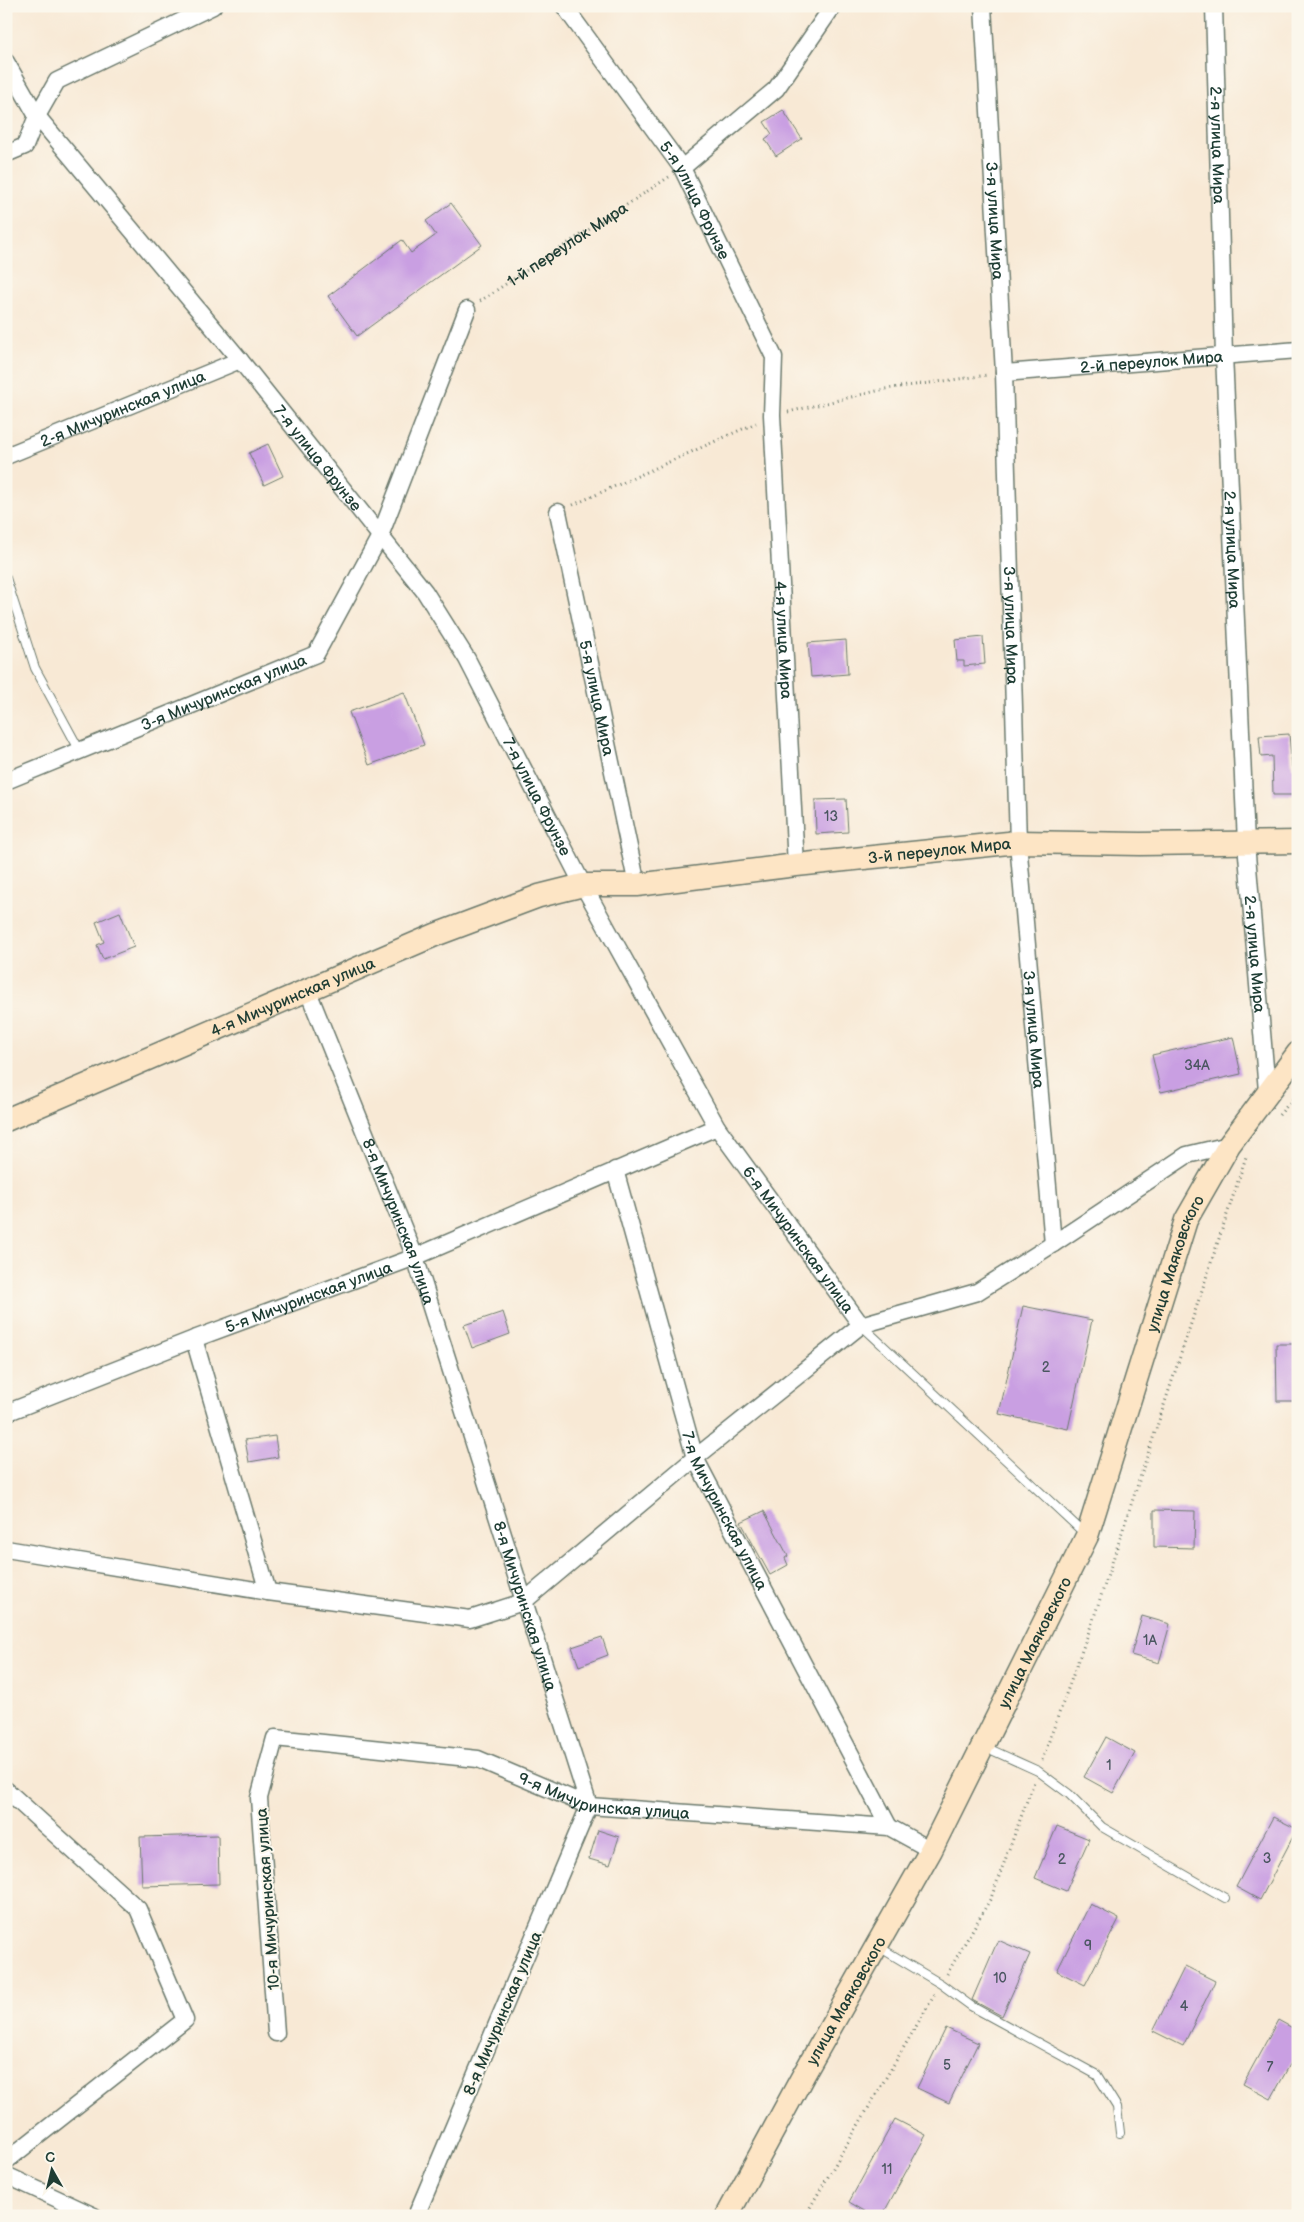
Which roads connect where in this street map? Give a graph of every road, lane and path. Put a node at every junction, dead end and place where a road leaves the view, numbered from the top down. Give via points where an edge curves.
1 (213, 6) edge
2 (564, 6) edge
3 (833, 6) edge
4 (983, 6) edge
5 (1214, 6) edge
6 (6, 62) edge
7 (37, 116) junction
8 (6, 154) edge
9 (682, 168) junction
10 (467, 310) joint
11 (1298, 350) edge
12 (1224, 355) junction
13 (240, 360) junction
14 (1004, 373) junction
15 (772, 416) joint
16 (6, 456) edge
17 (558, 512) dead end
18 (380, 536) junction
19 (6, 578) edge
20 (80, 751) junction
21 (6, 781) edge
22 (1018, 842) junction
23 (1298, 842) edge
24 (1246, 843) junction
25 (796, 865) junction
26 (584, 885) junction
27 (637, 885) junction
28 (307, 988) junction
29 (1298, 1053) edge
30 (1268, 1092) junction
31 (1298, 1093) edge
32 (6, 1120) edge
33 (1274, 1120) dead end
34 (717, 1128) junction
35 (1239, 1147) junction
36 (615, 1170) junction
37 (1053, 1244) junction
38 (415, 1257) junction
39 (861, 1325) junction
40 (194, 1339) junction
41 (6, 1412) edge
42 (695, 1458) junction
43 (1087, 1536) junction
44 (6, 1549) edge
45 (268, 1592) junction
46 (523, 1602) junction
47 (275, 1738) joint
48 (983, 1746) junction
49 (1038, 1770) junction
50 (6, 1790) edge
51 (589, 1806) junction
52 (889, 1827) junction
53 (931, 1850) junction
54 (1225, 1898) dead end
55 (877, 1946) junction
56 (941, 1984) junction
57 (276, 2032) dead end
58 (1120, 2133) dead end
59 (6, 2161) edge
60 (6, 2175) edge
61 (94, 2216) edge
62 (416, 2216) edge
63 (727, 2216) edge
64 (805, 2216) edge

1 - 7 street via 57,81
2 - 9 street, 5-я улица Фрунзе
3 - 9 street via 776,89
4 - 14 street, 3-я улица Мира
5 - 12 street, 2-я улица Мира
6 - 7 street, 7-я улица Фрунзе
7 - 8 street via 25,146
7 - 13 street, 7-я улица Фрунзе
9 - 10 path, 1-й переулок Мира
9 - 15 street, 5-я улица Фрунзе via 774,357
10 - 18 street
11 - 12 street, 2-й переулок Мира
12 - 14 street, 2-й переулок Мира
12 - 24 street, 2-я улица Мира
13 - 16 street, 2-я Мичуринская улица
13 - 18 street, 7-я улица Фрунзе
14 - 22 street, 3-я улица Мира
15 - 25 street, 4-я улица Мира
17 - 27 street, 5-я улица Мира
18 - 20 street, 3-я Мичуринская улица via 316,654
18 - 26 street, 7-я улица Фрунзе via 425,592 467,659
19 - 20 lane via 35,668
20 - 21 street, 3-я Мичуринская улица
22 - 24 street, 3-й переулок Мира
22 - 25 street, 3-й переулок Мира
22 - 37 street, 3-я улица Мира
23 - 24 street, 3-й переулок Мира
24 - 30 street, 2-я улица Мира
25 - 27 street, 3-й переулок Мира
26 - 27 street, 3-й переулок Мира
26 - 28 street, 4-я Мичуринская улица via 538,896
26 - 34 street, 6-я Мичуринская улица
28 - 32 street, 4-я Мичуринская улица
28 - 38 street, 8-я Мичуринская улица
29 - 30 street, улица Маяковского
30 - 35 street, улица Маяковского
31 - 33 path
34 - 36 street, 5-я Мичуринская улица
34 - 39 street, 6-я Мичуринская улица
35 - 37 street via 1187,1154
35 - 43 street, улица Маяковского via 1186,1220
35 - 49 path via 1092,1623
36 - 38 street, 5-я Мичуринская улица
36 - 42 street, 7-я Мичуринская улица
37 - 39 street via 977,1292
38 - 40 street, 5-я Мичуринская улица
38 - 46 street, 8-я Мичуринская улица
39 - 42 street
39 - 43 lane, 6-я Мичуринская улица
40 - 41 street, 5-я Мичуринская улица
40 - 45 street
42 - 46 street
42 - 52 street, 7-я Мичуринская улица
43 - 48 street, улица Маяковского
44 - 45 street
45 - 46 street via 470,1619
46 - 51 street, 8-я Мичуринская улица
47 - 51 street, 9-я Мичуринская улица via 478,1759
47 - 57 street, 10-я Мичуринская улица via 259,1798
48 - 49 lane
48 - 53 street, улица Маяковского
49 - 54 lane via 1102,1826
49 - 56 path via 992,1898
50 - 59 street via 138,1909 185,2020
51 - 52 street, 9-я Мичуринская улица
51 - 62 street, 8-я Мичуринская улица
52 - 53 street, 9-я Мичуринская улица
53 - 55 street, улица Маяковского
55 - 56 lane
55 - 63 street, улица Маяковского
56 - 58 lane via 971,2006 1097,2075 1117,2108
56 - 64 path
60 - 61 street

